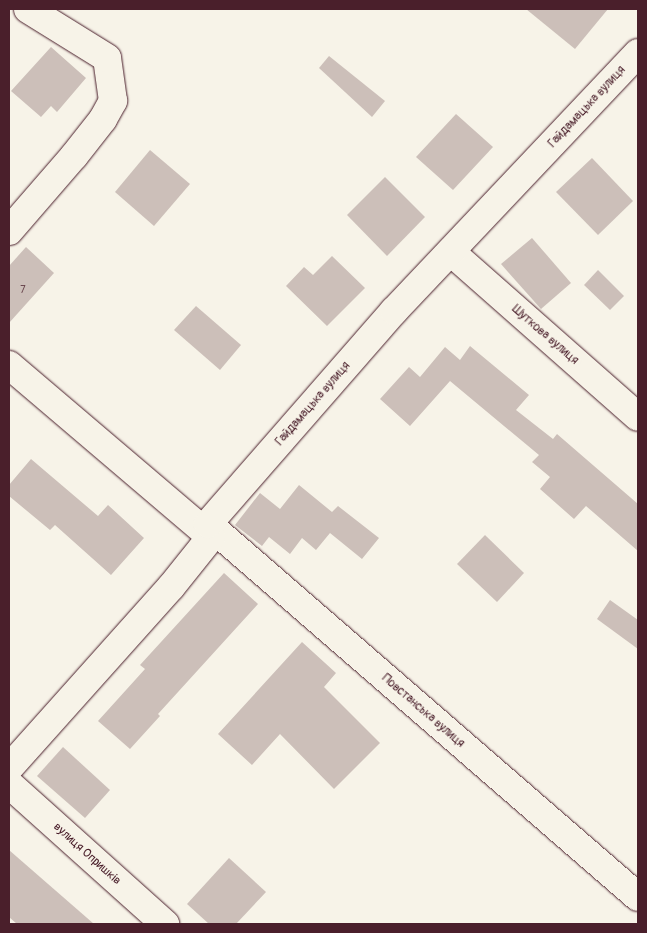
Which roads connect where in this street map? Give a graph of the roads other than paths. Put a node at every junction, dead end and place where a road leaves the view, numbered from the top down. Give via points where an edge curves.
1 (28, 9) edge
2 (638, 53) edge
3 (9, 231) edge
4 (451, 252) junction
5 (9, 364) edge
6 (638, 417) edge
7 (210, 531) junction
8 (9, 768) edge
9 (9, 784) edge
10 (638, 897) edge
11 (164, 924) edge

1 - 3 street via 107,58 113,102 74,156
2 - 4 street, Гайдамацька вулиця
4 - 6 street, Шуткова вулиця
4 - 7 street, Гайдамацька вулиця via 394,311
5 - 7 street, Повстанська вулиця
7 - 8 street, Гайдамацька вулиця via 171,587
7 - 10 street, Повстанська вулиця
9 - 11 street, вулиця Опришків

